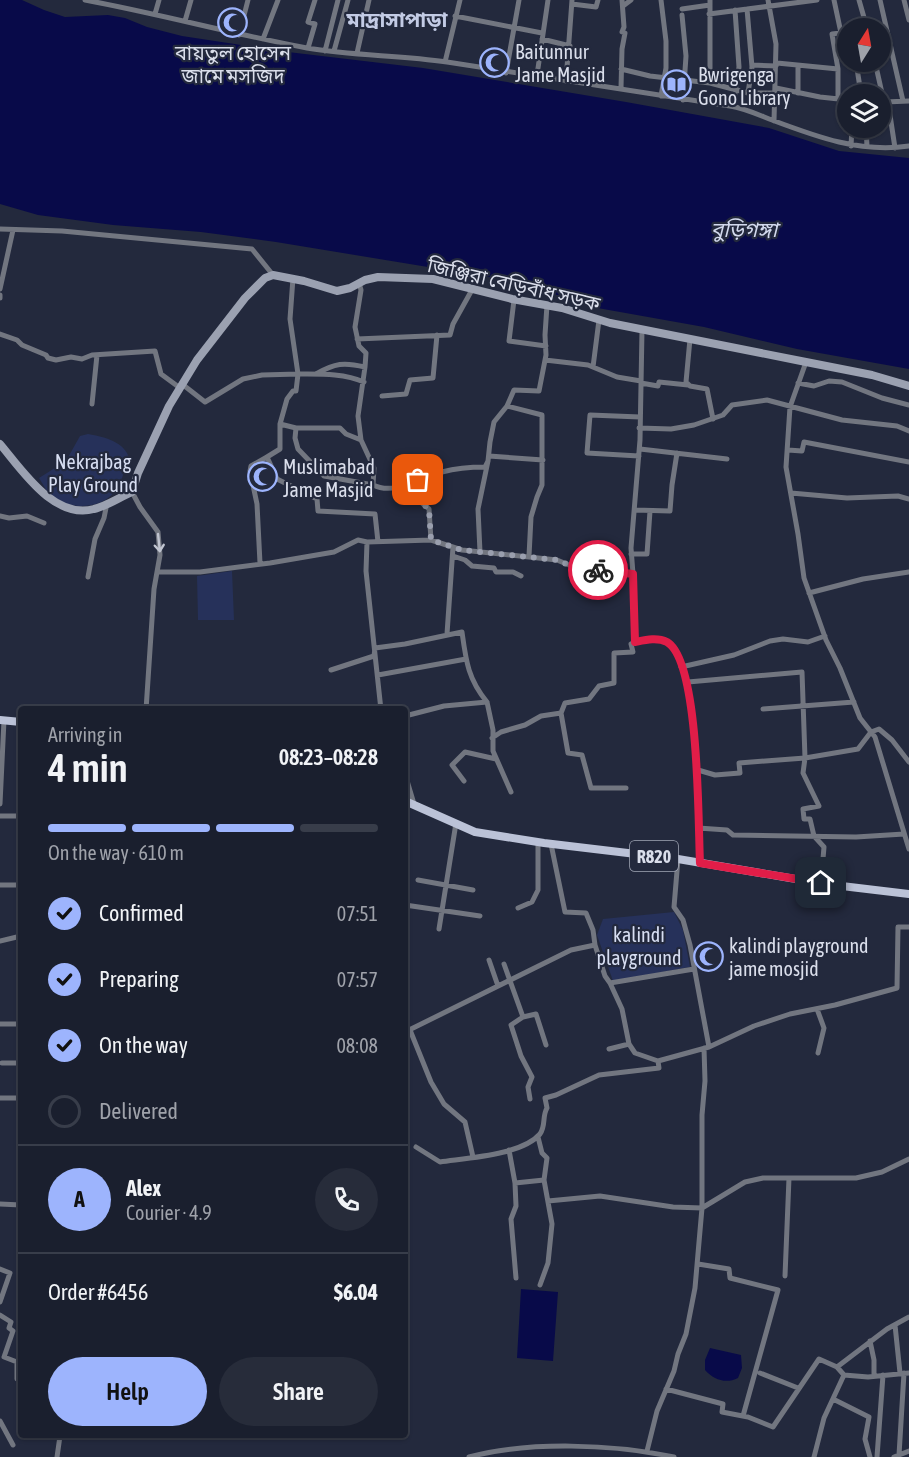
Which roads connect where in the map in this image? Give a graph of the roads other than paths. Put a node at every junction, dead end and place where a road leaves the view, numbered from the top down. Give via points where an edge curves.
1 (85, 0) edge
2 (126, 0) edge
3 (159, 0) edge
4 (191, 0) edge
5 (248, 0) edge
6 (278, 0) edge
7 (315, 0) edge
8 (338, 0) edge
9 (348, 0) edge
10 (369, 0) edge
11 (460, 0) edge
12 (519, 0) edge
13 (548, 0) edge
14 (598, 0) edge
15 (631, 0) edge
16 (661, 0) edge
17 (817, 0) edge
18 (834, 0) edge
19 (859, 0) edge
20 (880, 0) edge
21 (904, 0) edge
22 (572, 2) edge
23 (622, 3) edge
24 (710, 3) edge
25 (769, 3) edge
26 (124, 8) junction
27 (747, 9) junction
28 (735, 10) junction
29 (155, 14) junction
30 (709, 14) junction
31 (455, 16) junction
32 (864, 18) edge
33 (909, 19) edge
34 (186, 21) junction
35 (514, 27) junction
36 (239, 34) junction
37 (542, 36) junction
38 (263, 39) junction
39 (570, 46) junction
40 (309, 48) junction
41 (325, 51) junction
42 (334, 51) junction
43 (835, 51) joint
44 (357, 53) junction
45 (445, 62) junction
46 (837, 63) edge
47 (738, 66) junction
48 (752, 66) junction
49 (776, 66) junction
50 (798, 66) junction
51 (621, 69) junction
52 (837, 69) edge
53 (506, 73) junction
54 (537, 75) junction
55 (664, 78) junction
56 (685, 80) junction
57 (566, 81) junction
58 (710, 83) junction
59 (621, 88) junction
60 (736, 90) junction
61 (776, 91) junction
62 (748, 93) junction
63 (798, 93) junction
64 (661, 96) junction
65 (837, 98) edge
66 (683, 100) junction
67 (906, 101) edge
68 (891, 102) edge
69 (733, 106) junction
70 (774, 121) junction
71 (891, 131) edge
72 (851, 138) edge
73 (867, 138) edge
74 (851, 146) junction
75 (867, 146) junction
76 (909, 146) edge
77 (895, 148) junction
78 (0, 229) edge
79 (13, 230) junction
80 (273, 275) junction
81 (294, 278) junction
82 (359, 284) junction
83 (473, 288) junction
84 (0, 289) edge
85 (514, 300) junction
86 (546, 305) junction
87 (599, 320) junction
88 (642, 330) junction
89 (0, 334) edge
90 (436, 335) junction
91 (357, 339) junction
92 (690, 339) junction
93 (546, 346) junction
94 (97, 355) junction
95 (545, 360) junction
96 (806, 362) junction
97 (365, 367) junction
98 (593, 367) junction
99 (298, 374) junction
100 (316, 374) junction
101 (364, 382) junction
102 (641, 382) junction
103 (798, 383) junction
104 (688, 385) junction
105 (181, 386) junction
106 (909, 386) edge
107 (382, 396) dead end
108 (92, 404) dead end
109 (909, 405) edge
110 (507, 406) junction
111 (790, 407) junction
112 (640, 417) junction
113 (713, 419) junction
114 (280, 424) junction
115 (296, 428) junction
116 (639, 428) junction
117 (909, 431) edge
118 (361, 440) junction
119 (0, 444) edge
120 (640, 449) junction
121 (788, 450) junction
122 (677, 453) junction
123 (639, 456) junction
124 (267, 457) junction
125 (489, 459) junction
126 (728, 459) dead end
127 (543, 460) junction
128 (909, 462) edge
129 (418, 480) junction
130 (373, 485) junction
131 (791, 493) junction
132 (129, 494) junction
133 (909, 499) edge
134 (107, 503) junction
135 (634, 510) junction
136 (650, 511) junction
137 (0, 516) edge
138 (44, 523) dead end
139 (431, 540) junction
140 (367, 542) junction
141 (378, 542) junction
142 (453, 547) junction
143 (480, 552) junction
144 (631, 554) junction
145 (453, 556) junction
146 (529, 556) junction
147 (260, 563) junction
148 (157, 572) junction
149 (909, 572) edge
150 (633, 574) junction
151 (521, 576) dead end
152 (88, 577) dead end
153 (809, 593) junction
154 (447, 634) junction
155 (825, 636) junction
156 (635, 642) junction
157 (374, 656) junction
158 (466, 659) junction
159 (681, 667) junction
160 (331, 670) dead end
161 (378, 675) junction
162 (688, 681) dead end
163 (488, 702) junction
164 (854, 702) junction
165 (146, 706) edge
166 (381, 706) edge
167 (803, 706) junction
168 (763, 709) dead end
169 (561, 713) junction
170 (408, 715) edge
171 (2, 720) edge
172 (18, 722) edge
173 (871, 732) junction
174 (492, 738) junction
175 (805, 758) junction
176 (496, 759) junction
177 (909, 762) edge
178 (698, 771) junction
179 (464, 781) dead end
180 (408, 784) edge
181 (626, 788) dead end
182 (511, 792) dead end
183 (408, 802) edge
184 (0, 804) edge
185 (414, 804) junction
186 (0, 816) edge
187 (18, 816) edge
188 (456, 823) junction
189 (698, 828) junction
190 (904, 834) junction
191 (814, 836) junction
192 (538, 842) junction
193 (551, 844) junction
194 (909, 849) edge
195 (678, 859) junction
196 (700, 863) junction
197 (418, 880) dead end
198 (821, 883) junction
199 (0, 885) edge
200 (18, 885) edge
201 (446, 886) junction
202 (472, 890) dead end
203 (909, 894) edge
204 (408, 905) edge
205 (519, 908) dead end
206 (442, 910) junction
207 (480, 916) dead end
208 (909, 927) edge
209 (439, 929) dead end
210 (18, 937) edge
211 (0, 941) edge
212 (595, 945) junction
213 (489, 960) dead end
214 (504, 964) dead end
215 (694, 969) junction
216 (510, 980) junction
217 (610, 983) junction
218 (498, 986) junction
219 (817, 1009) junction
220 (523, 1017) junction
221 (0, 1024) edge
222 (18, 1024) edge
223 (408, 1031) edge
224 (408, 1033) edge
225 (629, 1044) junction
226 (546, 1045) dead end
227 (707, 1047) junction
228 (609, 1049) dead end
229 (818, 1053) dead end
230 (658, 1060) junction
231 (2, 1063) dead end
232 (18, 1063) edge
233 (0, 1098) edge
234 (18, 1098) edge
235 (530, 1099) dead end
236 (538, 1137) junction
237 (416, 1147) dead end
238 (509, 1150) junction
239 (473, 1157) junction
240 (909, 1159) edge
241 (789, 1178) junction
242 (544, 1180) junction
243 (515, 1183) junction
244 (548, 1201) junction
245 (0, 1204) edge
246 (18, 1205) edge
247 (702, 1208) junction
248 (698, 1264) junction
249 (0, 1269) edge
250 (784, 1276) dead end
251 (516, 1278) dead end
252 (540, 1285) dead end
253 (0, 1302) edge
254 (0, 1315) edge
255 (909, 1317) edge
256 (894, 1325) junction
257 (870, 1341) junction
258 (837, 1367) junction
259 (760, 1373) dead end
260 (904, 1373) edge
261 (844, 1375) junction
262 (883, 1375) junction
263 (874, 1376) junction
264 (18, 1379) edge
265 (798, 1388) junction
266 (666, 1389) junction
267 (833, 1399) junction
268 (743, 1416) junction
269 (0, 1421) edge
270 (60, 1438) edge
271 (13, 1445) dead end
272 (647, 1451) junction
273 (909, 1451) edge
274 (896, 1456) edge
275 (57, 1457) edge
276 (469, 1457) edge
277 (674, 1457) edge
278 (814, 1457) edge
279 (870, 1457) edge
280 (877, 1457) edge

1 - 26 street
2 - 26 street
3 - 29 street
4 - 34 street
5 - 36 street
6 - 38 street
7 - 40 street via 308,22 315,24
8 - 41 street
9 - 42 street
10 - 44 street
11 - 31 street
12 - 35 street
13 - 37 street
14 - 22 street via 597,7
15 - 23 street
16 - 55 street via 666,41
17 - 25 street
18 - 43 street via 841,33 832,34
19 - 32 street
20 - 67 street
21 - 33 street
22 - 39 street
23 - 51 street via 625,33
24 - 30 street
24 - 56 street via 682,12
25 - 27 street
25 - 49 street
26 - 29 street
27 - 28 street
27 - 48 street
28 - 30 street
28 - 47 street
29 - 34 street
30 - 58 street
31 - 35 street
31 - 45 street
34 - 36 street
35 - 37 street
35 - 53 street
36 - 38 street
37 - 39 street
37 - 54 street
38 - 40 street
39 - 57 street
40 - 41 street
41 - 42 street
42 - 44 street
43 - 46 street
44 - 45 street
45 - 53 street
47 - 48 street
47 - 60 street
48 - 49 street
48 - 62 street
49 - 50 street
49 - 61 street
50 - 52 street
50 - 63 street
51 - 55 street
51 - 59 street
53 - 54 street
54 - 57 street
55 - 56 street
55 - 64 street
56 - 58 street
56 - 66 street
57 - 59 street
58 - 60 street
59 - 64 street
60 - 62 street
60 - 69 street
61 - 62 street
61 - 63 street
61 - 70 street
63 - 65 street
64 - 66 street
66 - 69 street
67 - 68 street
69 - 70 street
70 - 74 street
71 - 77 street
72 - 74 street
73 - 75 street
74 - 75 street
75 - 77 street
76 - 77 street
78 - 79 street
79 - 80 street via 252,249
79 - 84 street
80 - 81 street, জিঞ্জিরা বেড়িবাঁধ সড়ক
80 - 105 street via 245,298
81 - 82 street, জিঞ্জিরা বেড়িবাঁধ সড়ক via 337,291
81 - 99 street via 290,319
82 - 83 street, জিঞ্জিরা বেড়িবাঁধ সড়ক via 378,277 416,278
82 - 91 street
83 - 85 street, জিঞ্জিরা বেড়িবাঁধ সড়ক
83 - 90 street via 450,334
85 - 86 street, জিঞ্জিরা বেড়িবাঁধ সড়ক
85 - 93 street via 509,341
86 - 87 street, জিঞ্জিরা বেড়িবাঁধ সড়ক
86 - 93 street
87 - 88 street, জিঞ্জিরা বেড়িবাঁধ সড়ক
87 - 98 street
88 - 92 street, জিঞ্জিরা বেড়িবাঁধ সড়ক
88 - 102 street
89 - 94 street via 51,359
90 - 91 street
90 - 107 street via 433,378 410,380 406,394
91 - 97 street via 359,348 366,353
92 - 96 street, জিঞ্জিরা বেড়িবাঁধ সড়ক
92 - 104 street
93 - 95 street
94 - 105 street via 155,351 161,374
94 - 108 street
95 - 98 street
95 - 110 street via 539,391 514,390
96 - 103 street
96 - 106 street, জিঞ্জিরা বেড়িবাঁধ সড়ক
97 - 100 street via 345,363
97 - 101 street
98 - 102 street
99 - 100 street
99 - 105 street via 243,379 205,402
99 - 114 street via 296,391 287,399
100 - 101 street
101 - 118 street via 358,416
102 - 104 street
102 - 112 street
103 - 109 street via 814,386 842,382
103 - 111 street
104 - 113 street via 707,388
105 - 132 street
110 - 125 street via 494,422
110 - 127 street via 542,415
111 - 113 street via 767,400 738,403
111 - 117 street
111 - 121 street
112 - 116 street
112 - 123 street via 590,415 587,453
113 - 116 street via 670,429
114 - 115 street
114 - 124 street via 280,449
115 - 118 street via 340,428
115 - 130 street via 298,449 324,476
116 - 120 street
118 - 130 street via 374,468
119 - 134 street via 60,506 93,510
120 - 122 street
120 - 123 street
121 - 128 street via 802,451 804,442
121 - 131 street via 786,466
122 - 126 street
122 - 136 street via 670,511
123 - 135 street
124 - 141 street via 276,480 317,499 318,511 375,514
124 - 147 street via 251,466 250,471 257,504
125 - 127 street
125 - 129 street via 485,467 441,472
125 - 143 street via 478,509
127 - 146 street via 542,486 531,518
129 - 130 street via 403,487
129 - 139 street via 425,486 422,503 429,509
131 - 133 street
131 - 153 street
132 - 134 street
132 -> 148 street via 158,532
134 - 152 street via 94,539
135 - 136 street
135 - 144 street
136 - 144 street via 647,554
137 - 138 street via 27,516
139 - 141 street
139 - 142 street
140 - 141 street
140 - 147 street via 358,540 334,552
140 - 157 street
142 - 143 street
142 - 145 street
143 - 146 street
144 - 150 street
145 - 151 street via 472,566 494,567 496,572
145 - 154 street
146 - 150 street via 557,560 576,568
147 - 148 street via 200,572
148 - 165 street
149 - 153 street
150 - 156 street
153 - 155 street
154 - 157 street via 375,648
154 - 158 street via 462,632
155 - 159 street via 808,642 770,641 734,655
155 - 164 street
156 - 159 street via 667,642
156 - 169 street via 631,644 633,652 614,653 614,683 599,686 590,699 565,703
157 - 160 street
157 - 161 street
158 - 161 street
158 - 163 street via 473,681
159 - 178 street via 692,709
161 - 166 street
162 - 167 street via 802,672
163 - 170 street via 444,706
163 - 174 street
164 - 167 street
164 - 173 street
167 - 168 street
167 - 175 street
169 - 174 street via 541,716
169 - 181 street via 568,753 582,755 591,788
171 - 172 main road
171 - 184 street
173 - 175 street via 858,749
173 - 177 street via 879,729
173 - 190 street via 882,755
174 - 176 street
175 - 178 street via 739,763 740,773 716,775
175 - 191 street via 803,773 819,806 803,808 804,819 810,819
176 - 179 street via 465,752 452,765
176 - 182 street
178 - 189 street
180 - 185 street
183 - 185 main road, R820
185 - 188 main road, R820
186 - 187 street
188 - 192 main road, R820 via 475,832
188 - 201 street
189 - 191 street via 728,830 733,835
189 - 196 street
190 - 191 street
190 - 194 street
191 - 198 street via 825,847
192 - 193 main road, R820
192 - 205 street via 538,890 532,902
193 - 195 main road, R820
193 - 212 street via 565,912 586,913
195 - 196 main road, R820
195 - 215 street via 674,907 683,920
196 - 198 main road, R820
197 - 201 street
198 - 203 main road, R820
199 - 200 street
201 - 202 street
201 - 206 street
204 - 206 street
206 - 207 street
206 - 209 street
208 - 219 street via 898,927 897,988
210 - 211 street
212 - 216 street via 571,951
212 - 217 street
213 - 218 street
214 - 216 street
215 - 217 street
215 - 227 street
216 - 218 street
216 - 220 street
217 - 225 street
218 - 223 street
219 - 227 street via 754,1026
219 - 229 street via 824,1028
220 - 226 street via 536,1014
220 - 235 street via 511,1025 532,1077 528,1087
221 - 222 street
224 - 239 street via 444,1104 465,1122
225 - 228 street
225 - 230 street via 635,1053
227 - 230 street
227 - 247 street
230 - 236 street via 660,1068 599,1075 545,1098 544,1129
231 - 232 street
233 - 234 street
236 - 238 street
236 - 242 street via 542,1153 548,1158
237 - 239 street via 440,1162
238 - 239 street
238 - 243 street
240 - 241 street via 882,1172 856,1178
241 - 247 street via 745,1182
241 - 250 street
242 - 243 street
242 - 244 street
243 - 251 street via 516,1206 511,1219
244 - 247 street via 600,1196
244 - 252 street via 552,1224 548,1263
245 - 246 street
247 - 248 street
248 - 266 street via 691,1314
248 - 268 street via 729,1269 730,1278 777,1290
249 - 253 street via 10,1273
254 - 264 street via 11,1322 9,1328 13,1331 4,1357 17,1362
255 - 256 street
256 - 257 street
256 - 260 street
257 - 258 street
257 - 263 street
258 - 261 street
258 - 265 street via 819,1359
259 - 265 street
260 - 262 street
260 - 274 street
261 - 263 street
261 - 267 street
262 - 263 street
262 - 280 street
265 - 268 street via 773,1427
266 - 268 street via 723,1404 722,1413
266 - 272 street
267 - 278 street
267 - 279 street via 869,1417 865,1439
269 - 271 street
270 - 275 street
272 - 276 street via 564,1446
272 - 277 street
273 - 274 street

